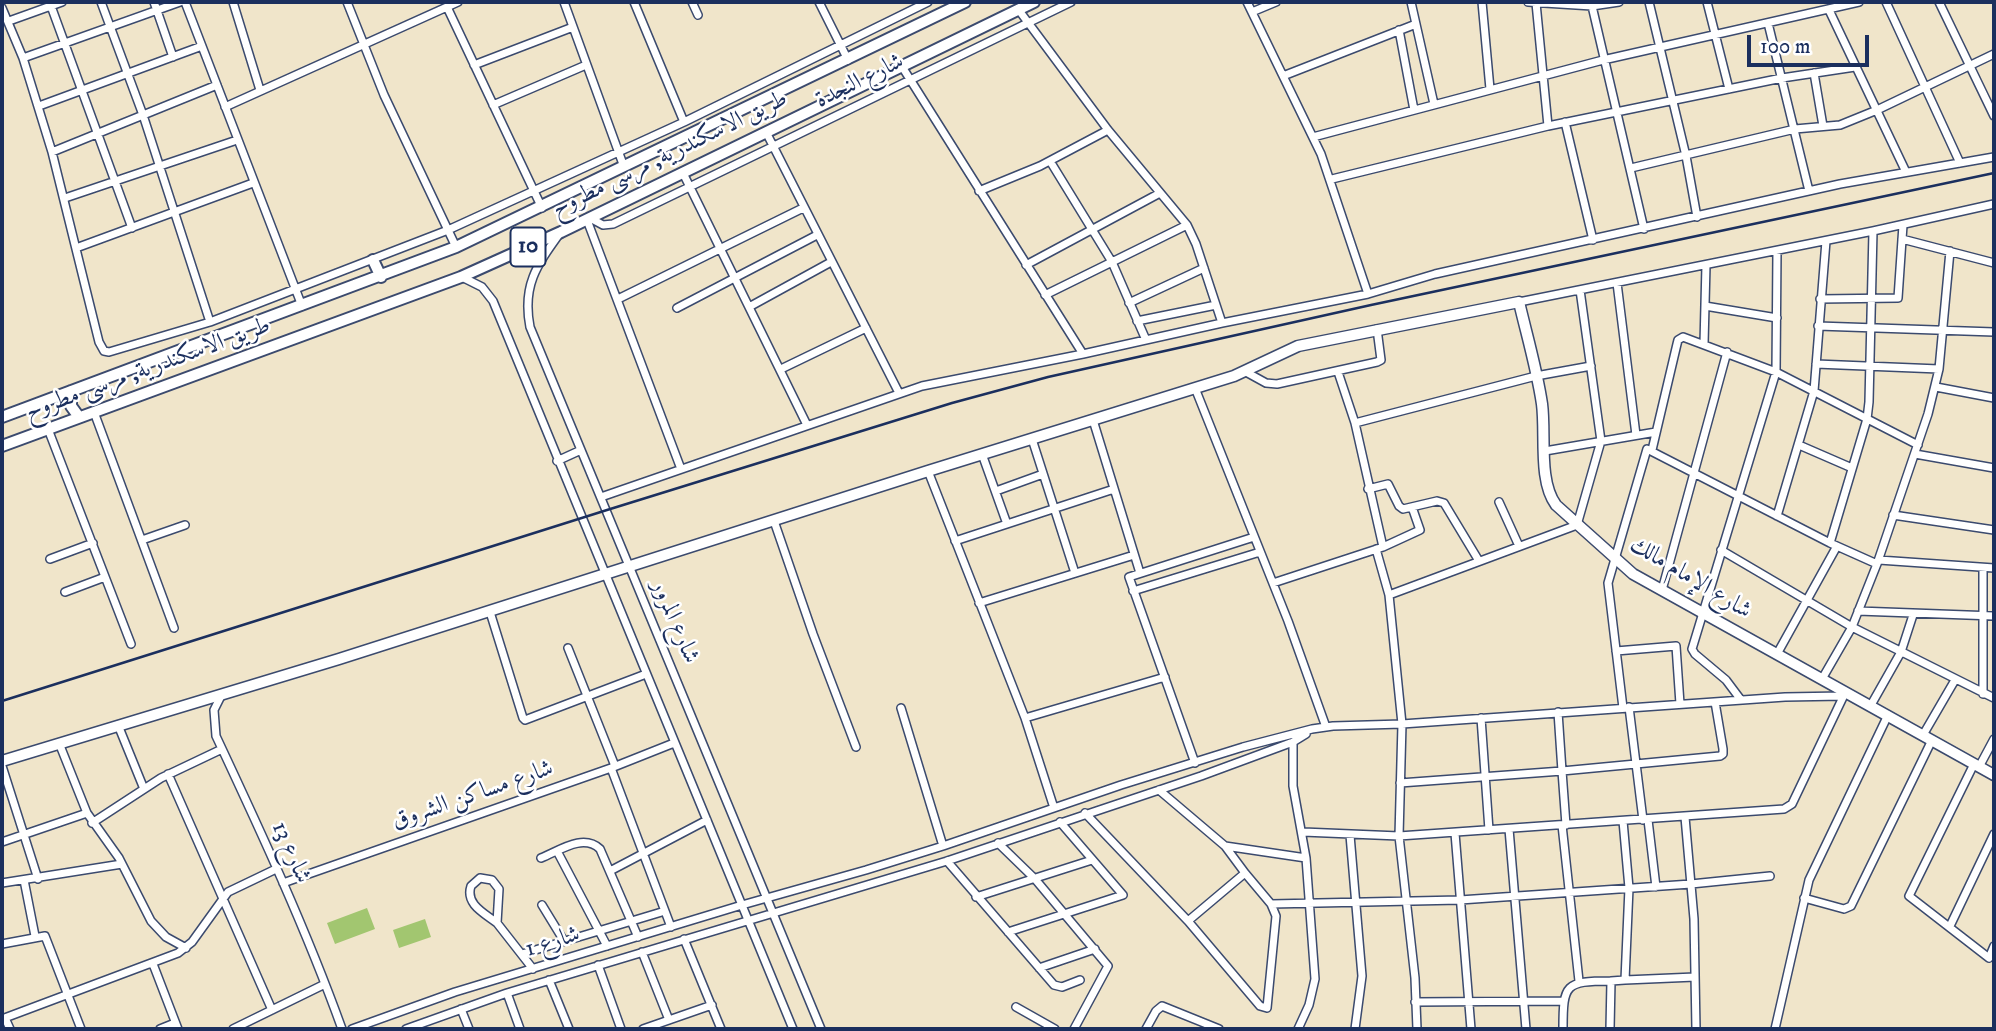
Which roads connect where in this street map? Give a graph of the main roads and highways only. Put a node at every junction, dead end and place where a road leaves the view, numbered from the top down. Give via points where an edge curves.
1 (965, 2) edge
2 (1034, 2) edge
3 (373, 260) road end
4 (381, 277) junction
5 (71, 391) junction
6 (2, 416) edge
7 (79, 417) junction
8 (2, 446) edge

1 - 4 main road, طريق الاسكندرية, مرسى مطروح / 10 via 542,208
2 - 7 main road, طريق الاسكندرية, مرسى مطروح / 10 via 461,277
3 - 4 main road
4 - 5 main road, طريق الاسكندرية, مرسى مطروح / 10
5 - 6 main road, طريق الاسكندرية, مرسى مطروح / 10
5 - 7 main road via 71,405
7 - 8 main road, طريق الاسكندرية, مرسى مطروح / 10

